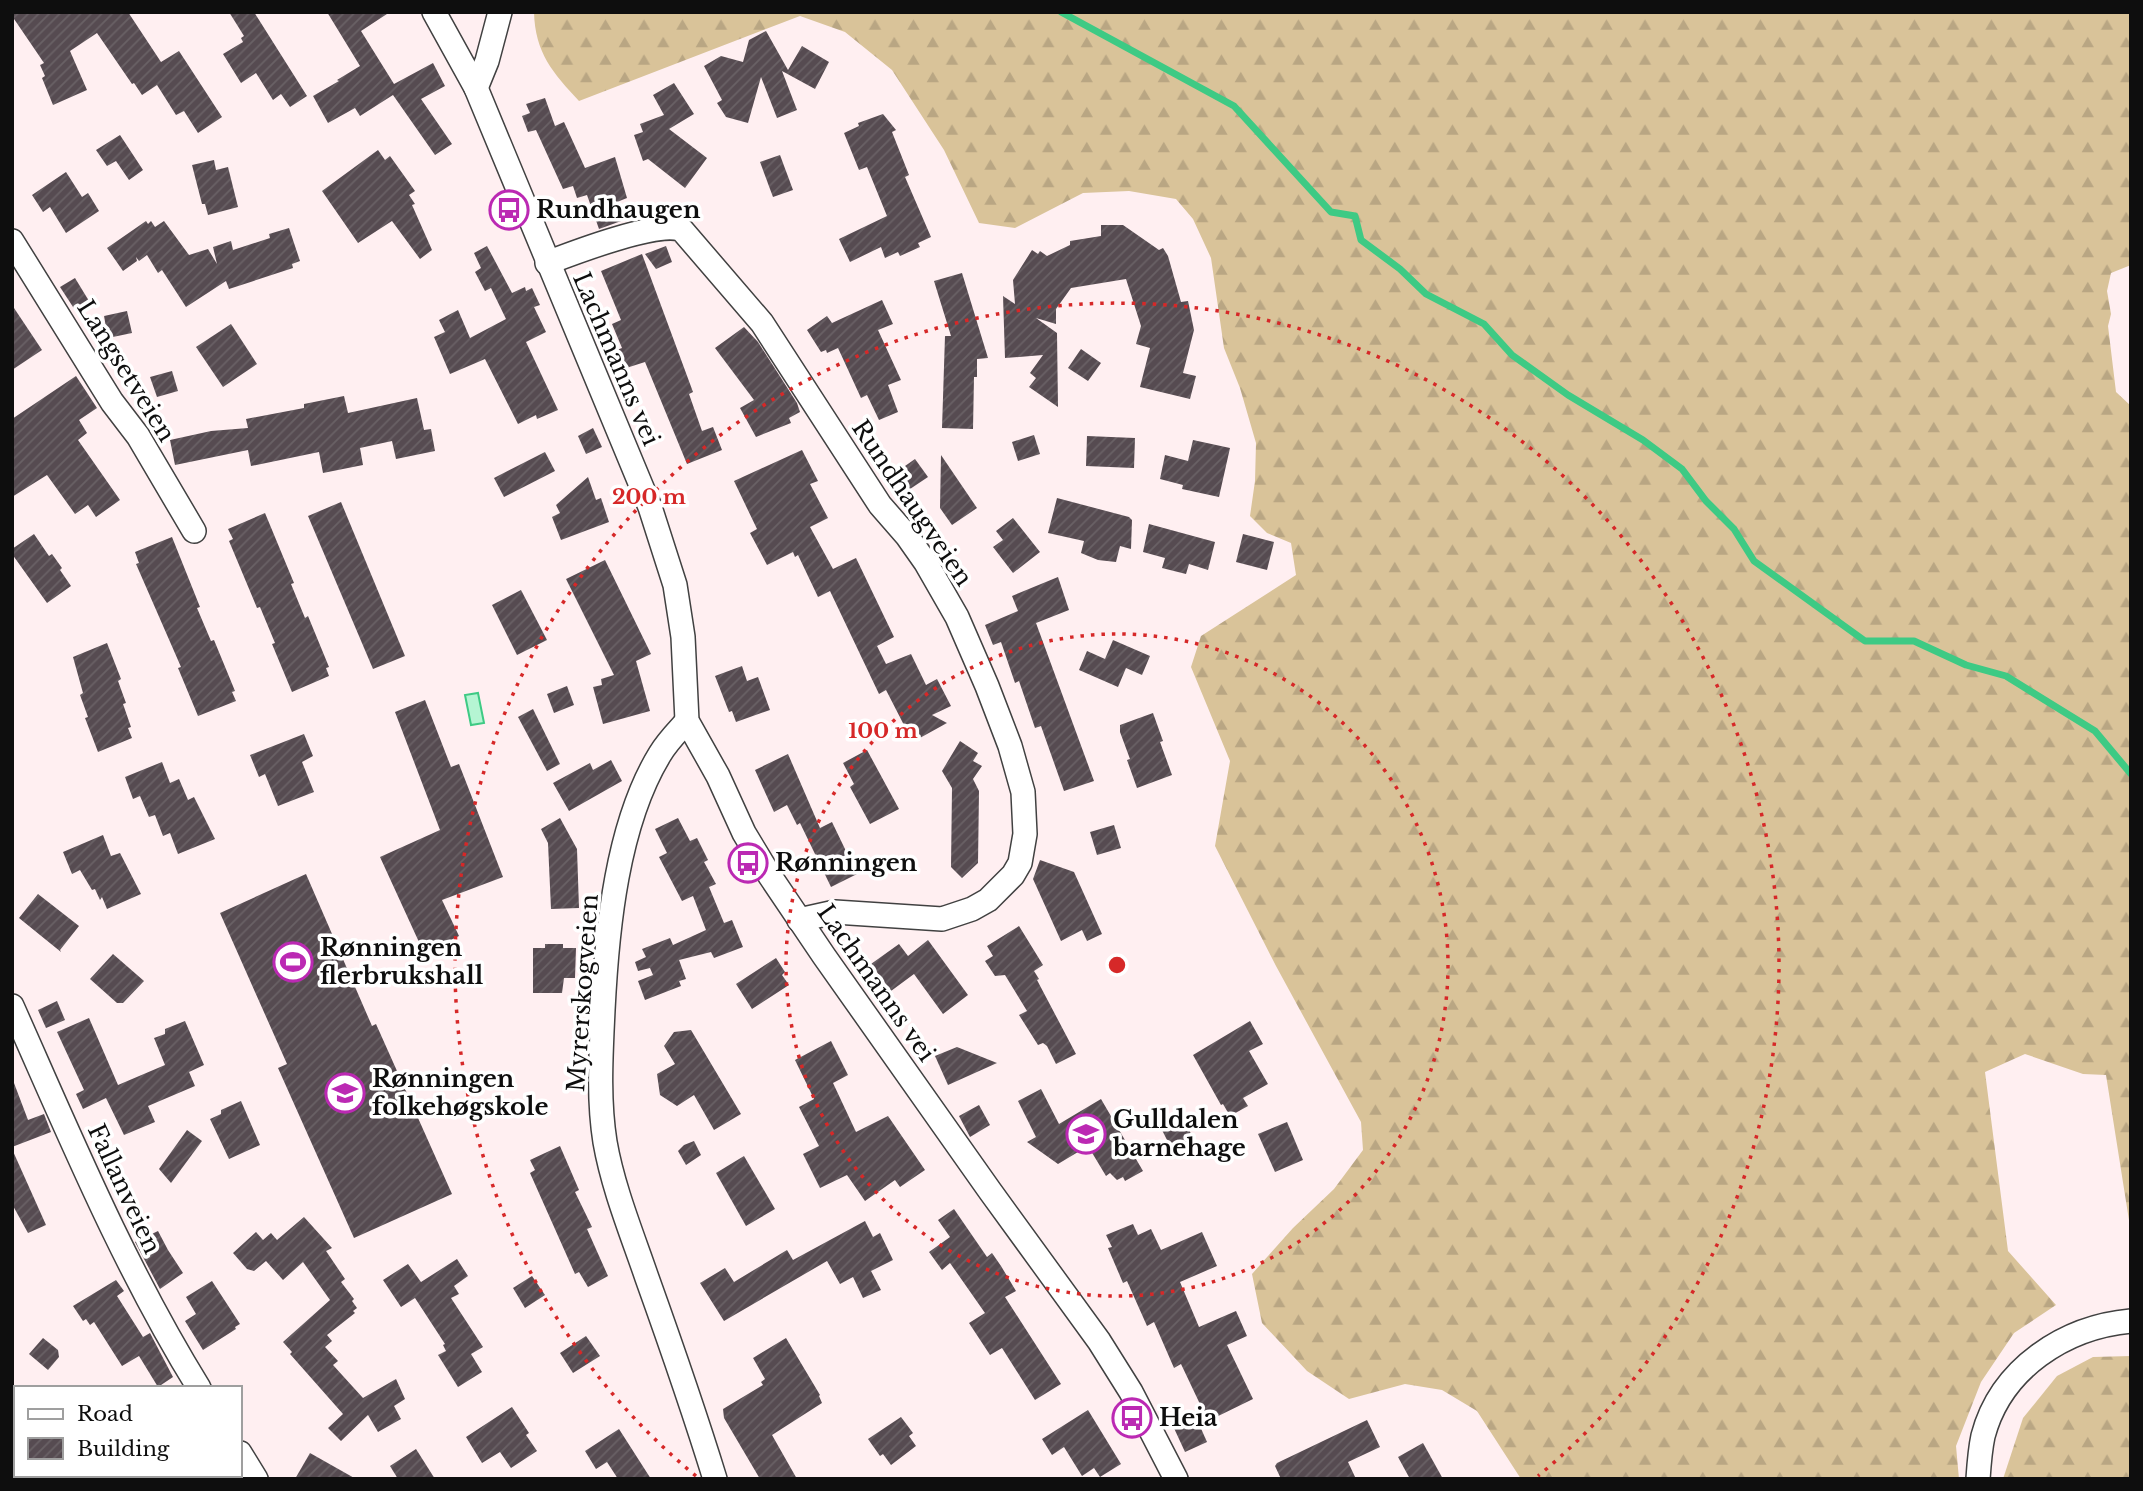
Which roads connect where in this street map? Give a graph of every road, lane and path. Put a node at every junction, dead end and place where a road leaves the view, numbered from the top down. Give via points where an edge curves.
1 (434, 12) edge
2 (500, 12) edge
3 (475, 88) junction
4 (12, 241) edge
5 (547, 263) junction
6 (194, 531) dead end
7 (687, 721) junction
8 (799, 920) junction
9 (12, 1006) edge
10 (2131, 1321) edge
11 (198, 1386) edge
12 (242, 1456) edge
13 (256, 1479) edge
14 (715, 1479) edge
15 (1176, 1479) edge
16 (1978, 1479) edge

1 - 3 street, Lachmanns vei
2 - 3 street
3 - 5 street, Lachmanns vei
4 - 6 street, Langsetveien
5 - 7 street, Lachmanns vei via 639,480 668,561 683,637
5 - 8 street, Rundhaugveien via 645,232 682,230 762,323 880,505 926,563 957,617 992,698 1018,771 1024,810 1024,848 1008,882 972,909 942,919 835,912
7 - 8 street, Lachmanns vei via 744,833
7 - 14 street, Myrerskogveien via 654,765 620,862 612,902 599,1082 606,1143 620,1202
8 - 15 street, Lachmanns vei via 1099,1341 1148,1421
9 - 11 street, Fallanveien via 144,1294
10 - 16 street via 2076,1332 2029,1363 1991,1415
12 - 13 street

